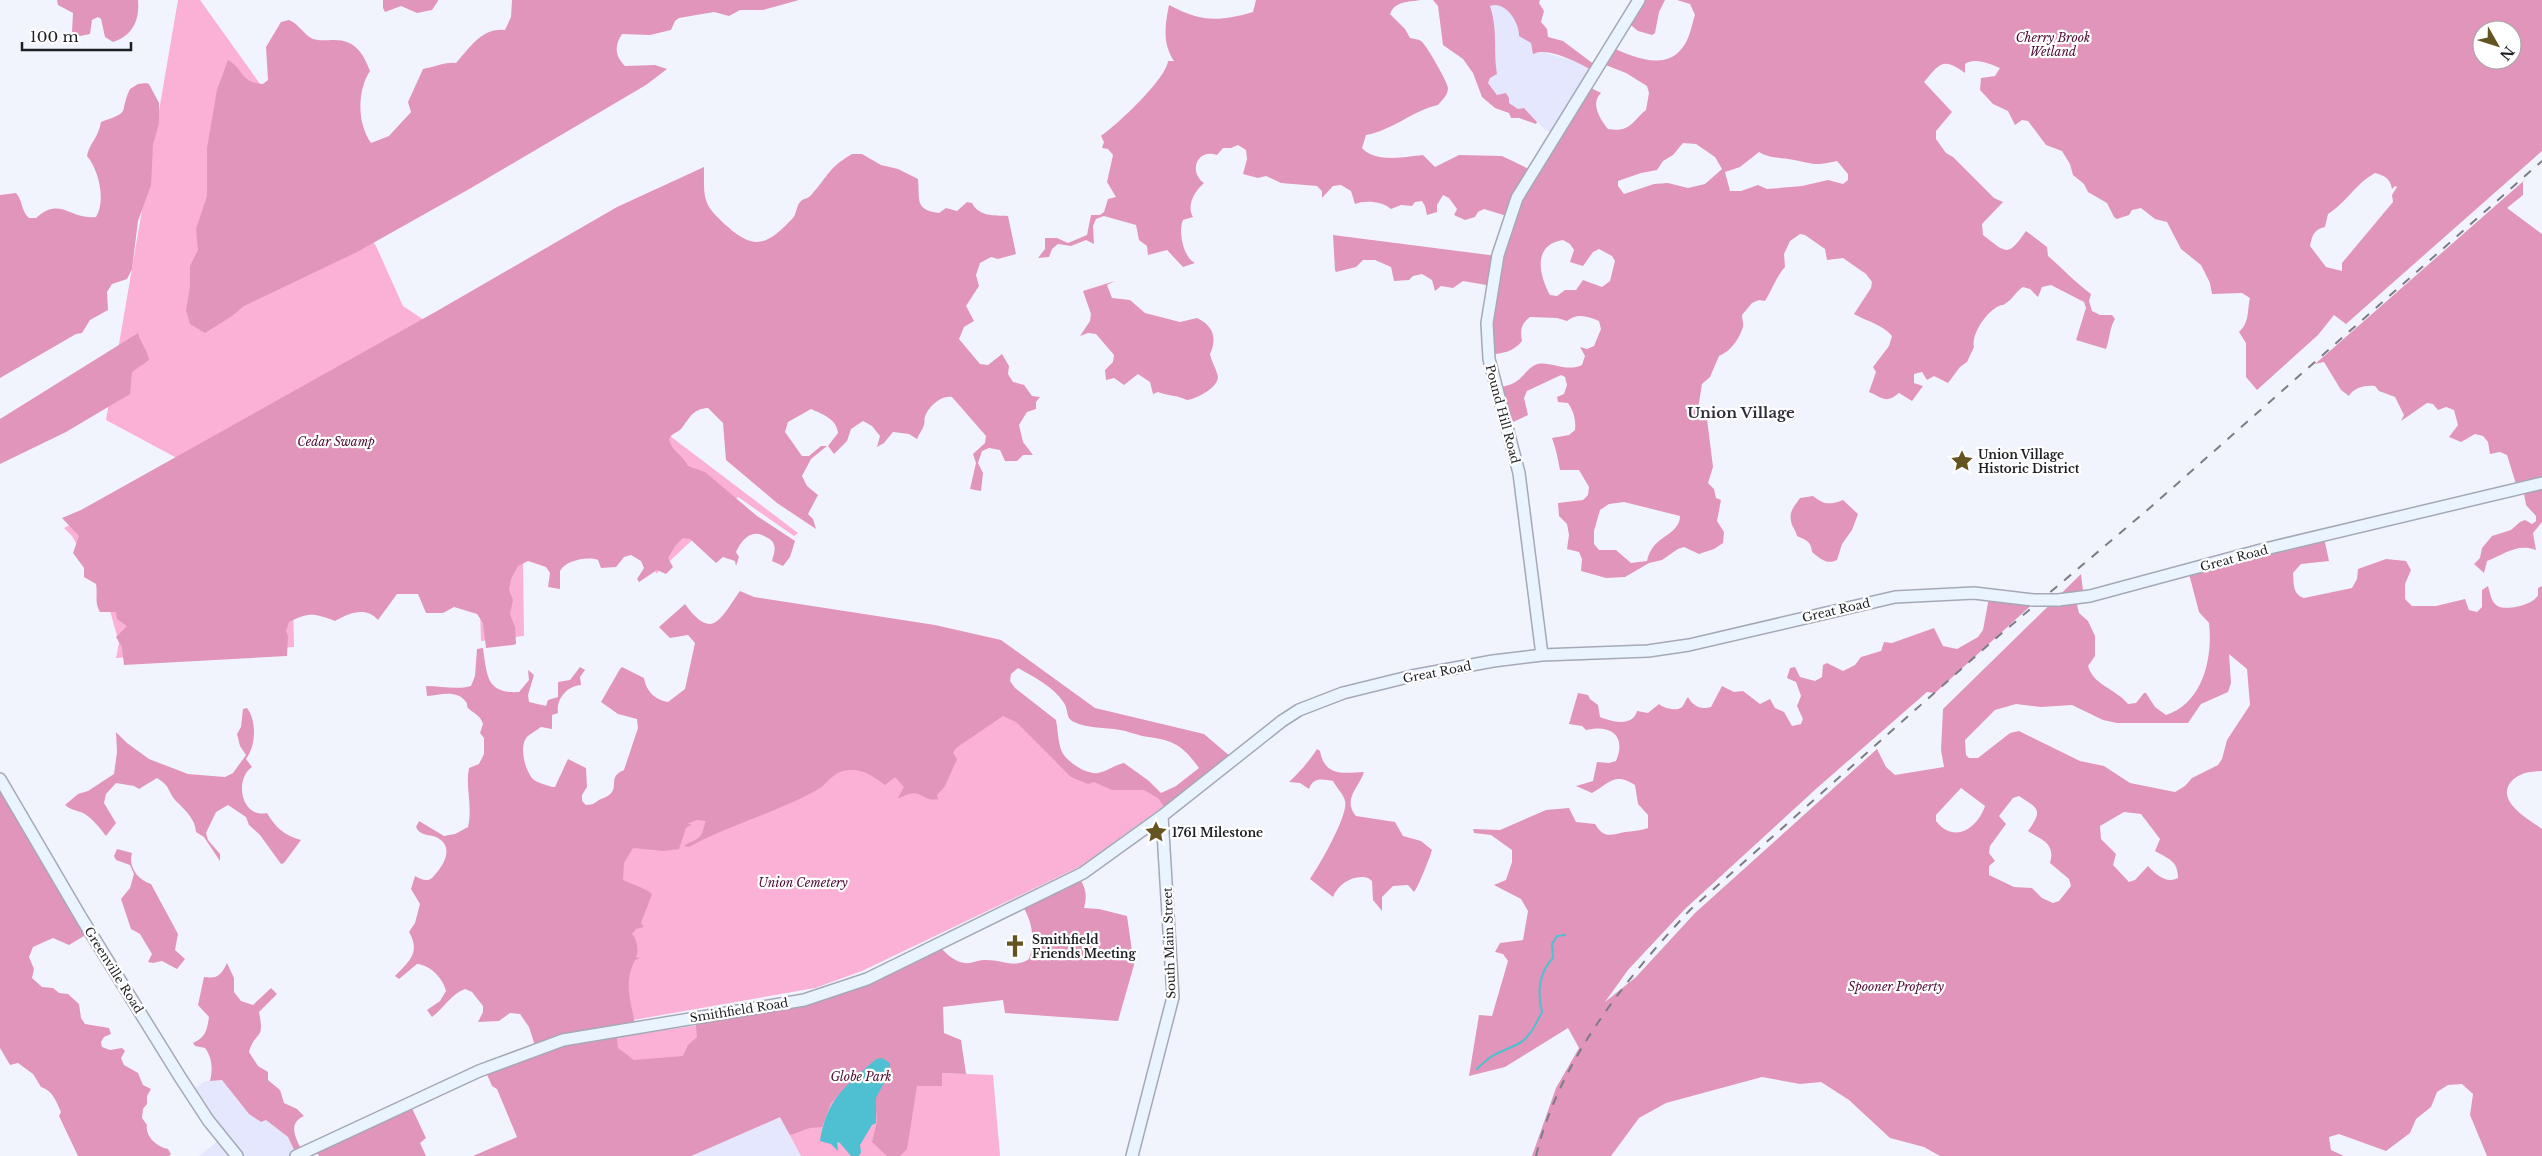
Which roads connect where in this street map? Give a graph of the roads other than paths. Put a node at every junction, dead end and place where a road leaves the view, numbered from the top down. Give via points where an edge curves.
1 (1639, 0) edge
2 (2542, 483) edge
3 (1542, 655) junction
4 (0, 779) edge
5 (1162, 816) junction
6 (237, 1156) edge
7 (296, 1156) edge
8 (1132, 1156) edge

1 - 3 main road, Pound Hill Road via 1517,198 1498,255 1487,322 1488,359 1519,473
2 - 3 main road, Great Road, bridge via 2261,550 2090,596 2058,600 1974,593 1896,597 1648,652
3 - 5 main road, Great Road via 1398,679 1343,693 1299,710
4 - 6 main road, Greenville Road via 180,1077
5 - 7 main road, Smithfield Road via 1083,873 868,979 804,1000 563,1040 488,1067
5 - 8 main road, South Main Street via 1173,997

